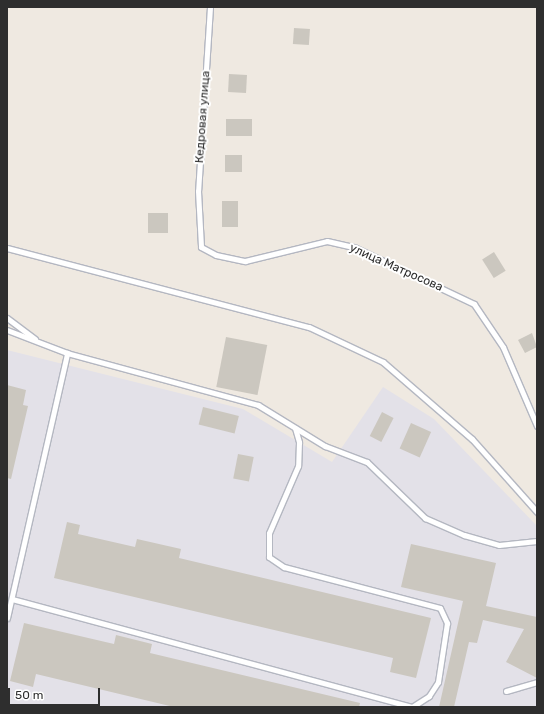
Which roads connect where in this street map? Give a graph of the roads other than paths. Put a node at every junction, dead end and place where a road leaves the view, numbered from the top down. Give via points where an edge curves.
1 (210, 7) edge
2 (199, 227) joint
3 (7, 248) edge
4 (7, 318) edge
5 (7, 330) edge
6 (39, 343) junction
7 (67, 353) junction
8 (537, 426) edge
9 (294, 428) junction
10 (537, 512) edge
11 (537, 541) edge
12 (12, 599) junction
13 (7, 618) edge
14 (537, 682) edge
15 (506, 691) dead end
16 (412, 707) edge

1 - 2 lane, Кедровая улица
2 - 8 lane, улица Матросова via 201,247 216,256 245,261 328,241 354,247 474,304 503,347
3 - 10 lane via 309,327 384,362 472,439
4 - 6 lane
5 - 6 lane
6 - 7 lane
7 - 9 lane via 258,405
7 - 12 lane
9 - 11 lane via 325,446 367,462 425,518 464,535 500,545
9 - 16 lane via 299,442 298,466 269,533 269,557 284,567 440,608 447,623 438,682 429,696
12 - 13 lane
12 - 16 lane
14 - 15 lane

